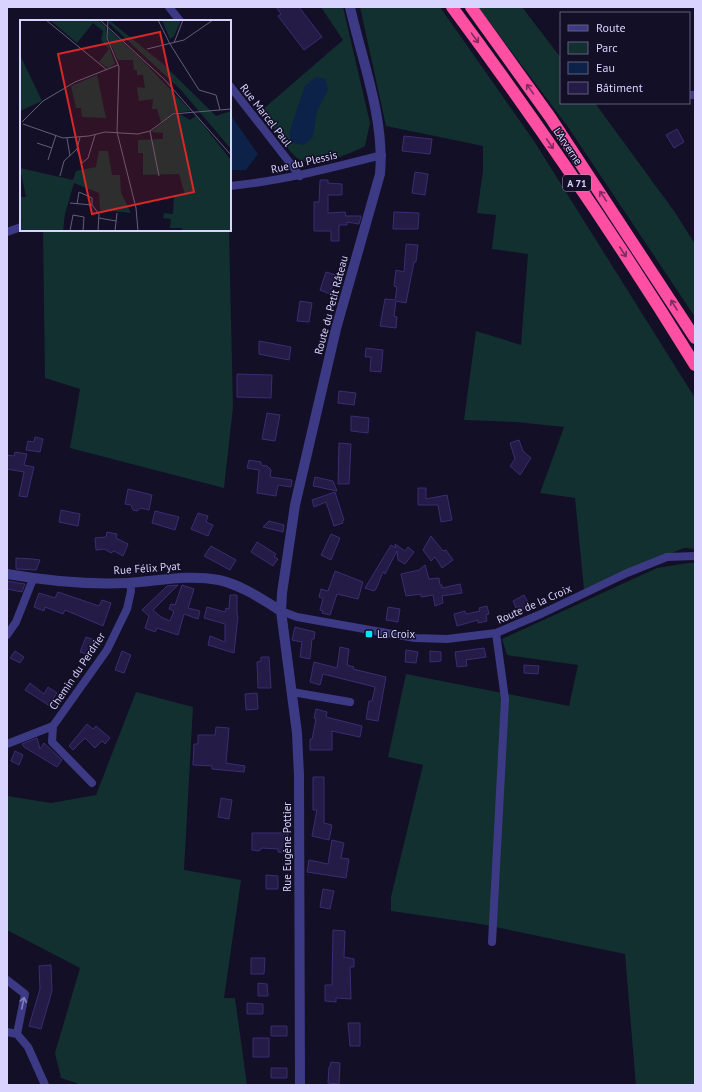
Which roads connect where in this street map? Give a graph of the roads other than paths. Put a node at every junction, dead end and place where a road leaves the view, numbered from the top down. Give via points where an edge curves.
1 (169, 7) edge
2 (350, 7) edge
3 (452, 7) edge
4 (471, 7) edge
5 (179, 20) edge
6 (231, 87) edge
7 (382, 155) junction
8 (300, 176) junction
9 (231, 186) edge
10 (20, 227) edge
11 (7, 232) edge
12 (695, 338) edge
13 (695, 365) edge
14 (695, 556) edge
15 (7, 574) edge
16 (33, 579) junction
17 (130, 582) junction
18 (281, 611) junction
19 (496, 633) junction
20 (7, 636) edge
21 (292, 692) junction
22 (350, 702) dead end
23 (53, 726) junction
24 (7, 744) edge
25 (92, 782) dead end
26 (492, 942) dead end
27 (7, 980) edge
28 (7, 1032) edge
29 (17, 1034) junction
30 (45, 1085) edge
31 (300, 1085) edge

1 - 5 street
2 - 7 street, Route du Petit Râteau via 377,114
3 -> 13 highway, L'Arverne / A 71 via 540,129
12 -> 4 highway, L'Arverne / A 71 via 559,130
6 - 8 street, Rue Marcel Paul
7 - 8 street, Rue du Plessis
7 - 18 street, Route du Petit Râteau via 380,174 336,329 296,497
8 - 9 street, Rue du Plessis
10 - 11 street
14 - 19 street, Route de la Croix via 667,557 627,572
15 - 16 street, Rue Félix Pyat
16 - 17 street, Rue Félix Pyat via 88,584
16 - 20 street via 16,622
17 - 18 street, Rue Félix Pyat via 199,577 220,581 255,595
17 - 23 street, Chemin du Perdrier via 127,609 107,650
18 - 19 street, Route de la Croix via 297,617 415,638 447,639
18 - 21 street, Rue Eugène Pottier
19 - 26 street via 505,699
21 - 22 street
21 - 31 street, Rue Eugène Pottier via 299,775
23 - 24 street, Chemin du Perdrier
23 - 25 street, Chemin du Perdrier via 52,742
29 -> 27 street via 25,994
28 - 29 street
29 - 30 street via 28,1047

